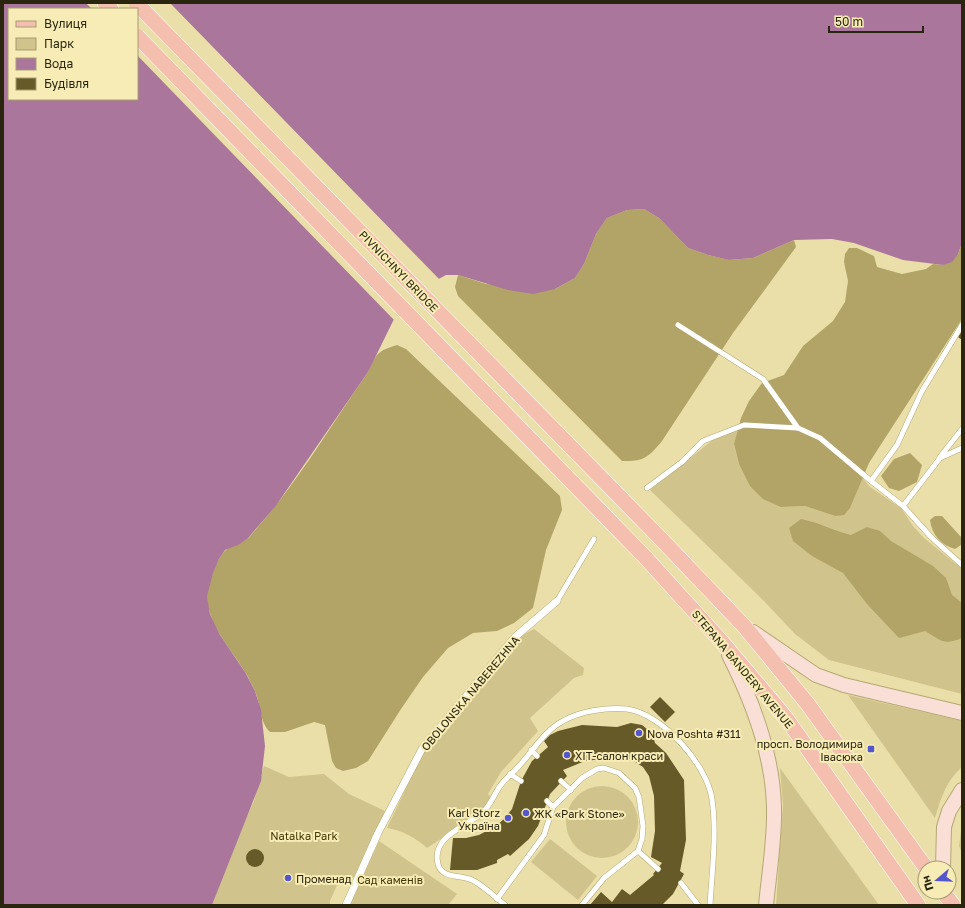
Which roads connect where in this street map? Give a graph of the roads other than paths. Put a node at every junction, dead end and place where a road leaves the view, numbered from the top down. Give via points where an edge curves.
1 (136, 3) edge
2 (138, 37) edge
3 (678, 325) dead end
4 (962, 325) edge
5 (798, 428) junction
6 (962, 429) edge
7 (962, 448) edge
8 (940, 458) junction
9 (871, 482) junction
10 (647, 488) dead end
11 (903, 506) junction
12 (594, 539) dead end
13 (962, 565) edge
14 (557, 601) joint
15 (744, 626) junction
16 (722, 642) junction
17 (962, 713) edge
18 (532, 750) junction
19 (537, 756) dead end
20 (510, 774) junction
21 (521, 780) dead end
22 (561, 781) dead end
23 (571, 790) junction
24 (962, 790) edge
25 (547, 800) dead end
26 (553, 806) junction
27 (638, 851) junction
28 (920, 860) edge
29 (943, 860) edge
30 (658, 869) dead end
31 (681, 883) dead end
32 (497, 899) junction
33 (346, 905) edge
34 (505, 905) edge
35 (582, 905) edge
36 (698, 905) edge
37 (710, 905) edge
38 (766, 905) edge
39 (918, 905) edge

1 - 15 main road, PIVNICHNYI BRIDGE, bridge
2 - 16 main road, STEPANA BANDERY AVENUE, bridge via 644,557
3 - 5 lane via 763,380
4 - 9 lane via 922,391 897,445
5 - 9 lane via 820,438
5 - 10 lane via 744,425 703,441 682,462
6 - 8 lane
7 - 8 lane
8 - 11 lane
9 - 11 lane
11 - 13 lane via 932,538
12 - 14 lane
14 - 33 street, OBOLONSKA NABEREZHNA via 515,637 422,749 378,833
15 - 17 main road via 816,675 844,685
15 - 28 main road via 807,703
16 - 38 main road via 756,712 771,775 774,808
16 - 39 main road, STEPANA BANDERY AVENUE via 786,718
18 - 19 lane
18 - 20 lane
18 - 37 lane via 550,729 563,720 577,715 607,709 628,709 660,724 693,755 712,798 714,822
20 - 21 lane
20 - 32 lane via 482,813 442,841 437,860 445,874 473,880
22 - 23 lane
23 - 26 lane
23 - 27 lane via 582,778 598,769 612,770 626,778 635,788 642,819 642,839
24 - 29 main road via 949,811 944,827
25 - 26 lane
26 - 32 lane via 544,835
27 - 30 lane
27 - 35 lane via 604,878
31 - 36 lane
32 - 34 lane

